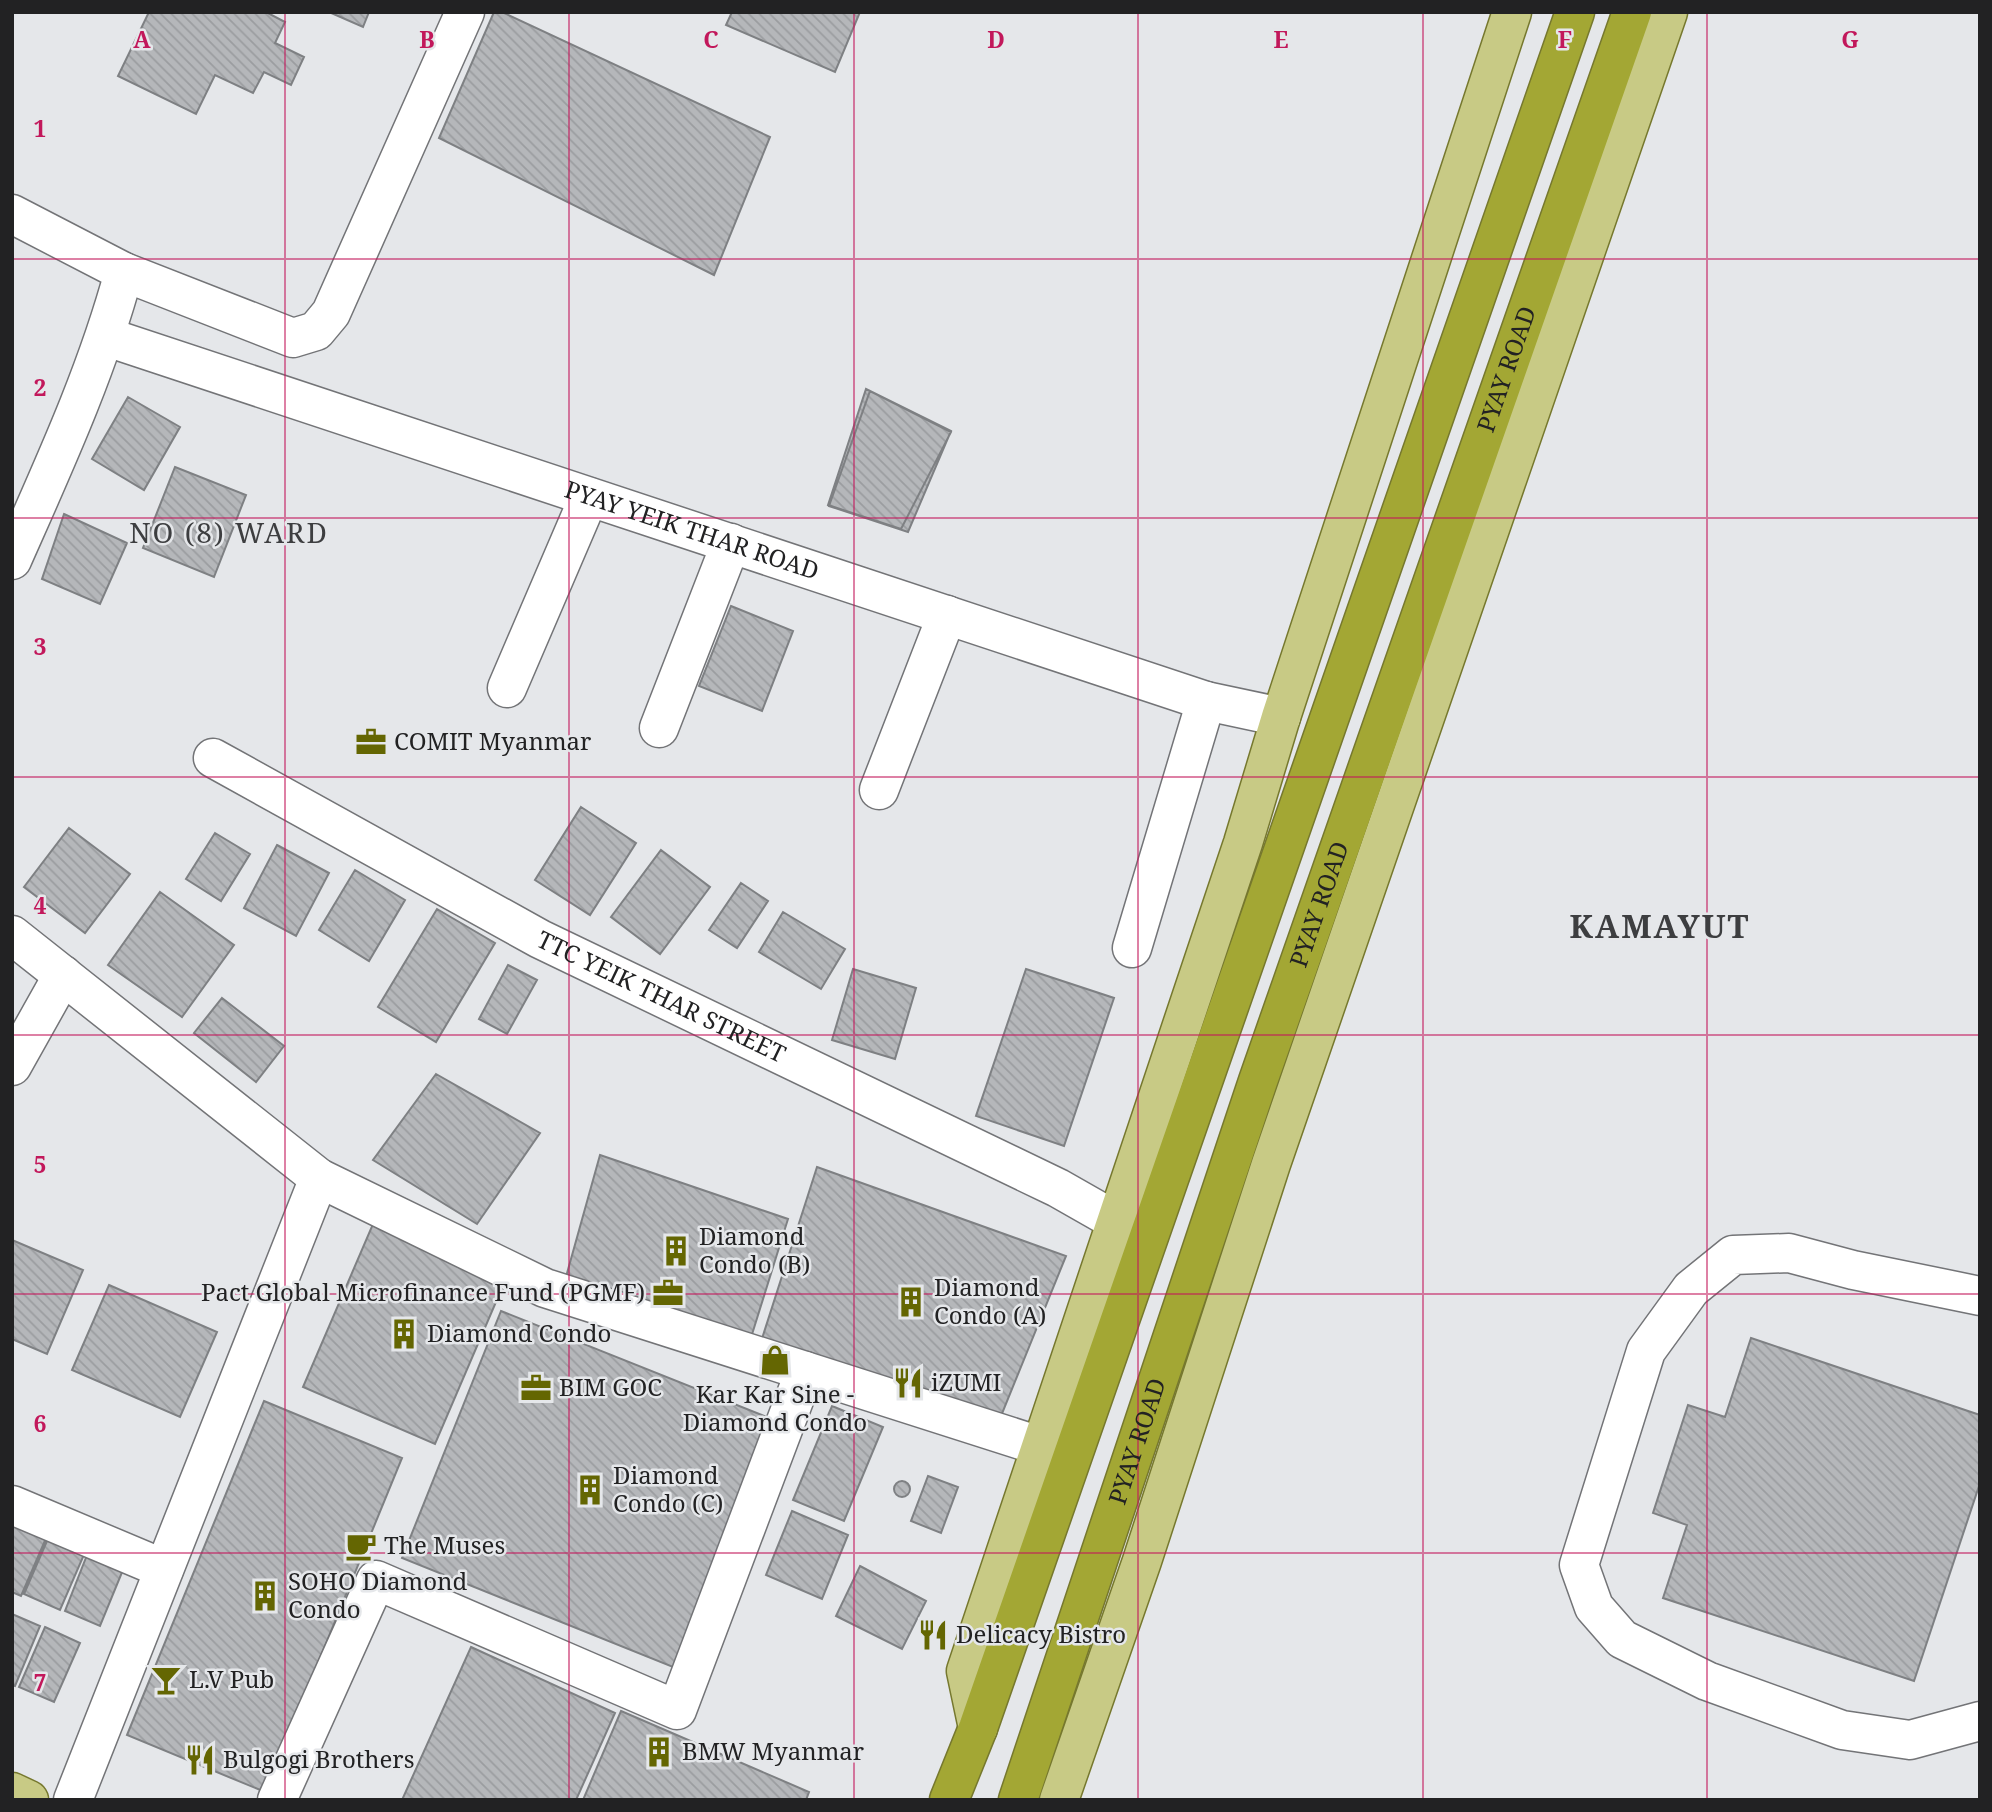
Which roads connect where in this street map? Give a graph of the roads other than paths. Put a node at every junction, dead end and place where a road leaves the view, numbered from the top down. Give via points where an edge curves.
1 (465, 12) edge
2 (1512, 12) edge
3 (1575, 12) edge
4 (1632, 12) edge
5 (1668, 12) edge
6 (12, 214) edge
7 (124, 272) junction
8 (107, 337) junction
9 (589, 497) junction
10 (731, 543) junction
11 (12, 560) edge
12 (947, 615) junction
13 (507, 688) dead end
14 (1206, 701) junction
15 (1280, 717) junction
16 (659, 728) dead end
17 (214, 758) dead end
18 (879, 790) dead end
19 (12, 935) edge
20 (1132, 948) dead end
21 (63, 975) junction
22 (12, 1066) edge
23 (319, 1178) junction
24 (1116, 1221) junction
25 (1980, 1296) edge
26 (804, 1371) junction
27 (1043, 1447) junction
28 (12, 1505) edge
29 (164, 1569) junction
30 (1980, 1721) edge
31 (978, 1728) junction
32 (12, 1793) edge
33 (29, 1800) edge
34 (73, 1800) edge
35 (276, 1800) edge
36 (949, 1800) edge
37 (1018, 1800) edge
38 (1059, 1800) edge

1 - 7 street via 331,313 316,331 293,338
2 - 15 main road
3 - 31 highway
4 - 37 highway, PYAY ROAD via 1263,1068
5 - 38 main road, PYAY ROAD via 1271,1164
6 - 7 street
7 - 8 street
8 - 9 street, PYAY YEIK THAR ROAD
8 - 11 street
9 - 10 street, PYAY YEIK THAR ROAD
9 - 13 street
10 - 12 street, PYAY YEIK THAR ROAD
10 - 16 street
12 - 14 street, PYAY YEIK THAR ROAD
12 - 18 street
14 - 15 street, PYAY YEIK THAR ROAD
14 - 20 street
15 - 24 main road via 1243,844
17 - 24 street, TTC YEIK THAR STREET via 540,939 1058,1188
19 - 21 street
21 - 22 street
21 - 23 street
23 - 26 street via 545,1288
23 - 29 street
24 - 27 main road
25 - 30 street via 1789,1253 1733,1255 1690,1289 1646,1351 1579,1564 1594,1607 1622,1639 1707,1681 1842,1730 1910,1740
26 - 27 street
26 - 35 street via 677,1710 376,1580
27 - 31 main road via 965,1671
28 - 29 street
29 - 34 street
31 - 36 highway
32 - 33 main road

